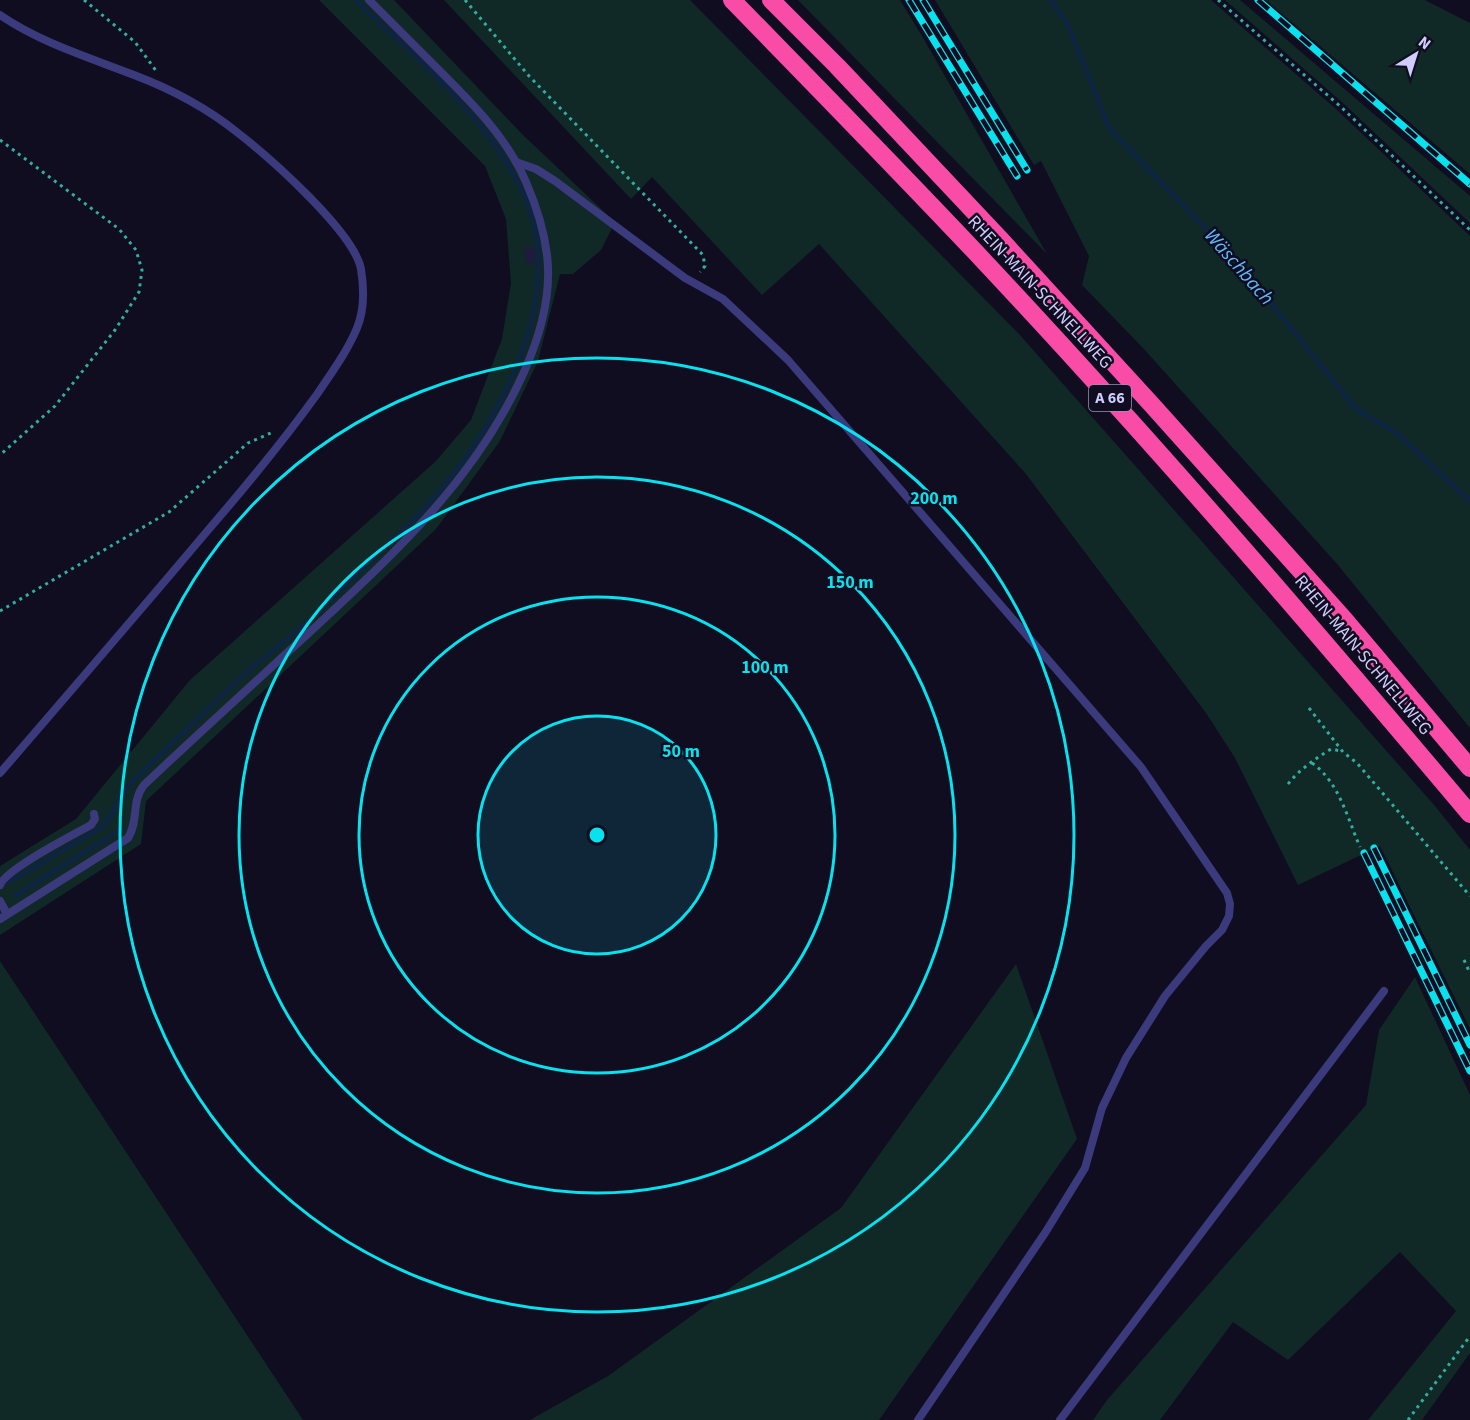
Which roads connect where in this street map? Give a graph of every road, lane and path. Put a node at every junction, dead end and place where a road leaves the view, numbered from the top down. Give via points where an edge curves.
1 (84, 0) edge
2 (369, 0) edge
3 (465, 0) edge
4 (732, 0) edge
5 (771, 0) edge
6 (1218, 0) edge
7 (0, 15) edge
8 (171, 91) junction
9 (0, 140) edge
10 (516, 162) junction
11 (1470, 230) edge
12 (685, 278) junction
13 (297, 422) junction
14 (0, 455) edge
15 (0, 611) edge
16 (1309, 708) dead end
17 (1342, 752) junction
18 (1312, 763) junction
19 (1470, 768) edge
20 (0, 773) edge
21 (1288, 784) dead end
22 (94, 814) dead end
23 (1470, 814) edge
24 (1360, 847) dead end
25 (0, 885) edge
26 (1470, 896) edge
27 (0, 902) edge
28 (4, 917) edge
29 (1464, 960) dead end
30 (1470, 973) edge
31 (1384, 991) dead end
32 (1470, 1335) edge
33 (918, 1420) edge
34 (1060, 1420) edge
35 (1408, 1420) edge

1 - 8 path via 135,42
2 - 10 lane via 476,107
3 - 12 path via 529,76 703,255 705,266 697,276
4 - 23 highway, RHEIN-MAIN-SCHNELLWEG / A 66 via 981,258 1133,424
5 - 19 highway, RHEIN-MAIN-SCHNELLWEG / A 66 via 992,230 1168,423 1337,610
6 - 11 path via 1340,106
7 - 8 lane via 51,44
8 - 13 lane via 208,111 278,167 333,221 360,265 364,298 359,325 345,354
9 - 14 path via 119,229 136,250 142,270 139,292 115,330 55,406
10 - 12 lane via 555,181
10 - 28 lane via 544,237 548,256 546,297 538,337 523,374 472,463 429,517 381,566 144,785 136,798 135,823 128,838
12 - 33 lane via 723,299 788,360 1141,767 1227,893 1230,904 1222,930 1165,996 1126,1058 1102,1108 1085,1167
13 - 15 path via 248,443 169,513
13 - 20 lane
16 - 17 path
17 - 18 path via 1331,749
17 - 26 path via 1357,763
18 - 21 path via 1299,770
18 - 24 path via 1336,790
22 - 25 lane via 91,825 19,867
27 - 28 lane
29 - 30 path
31 - 34 lane
32 - 35 path

